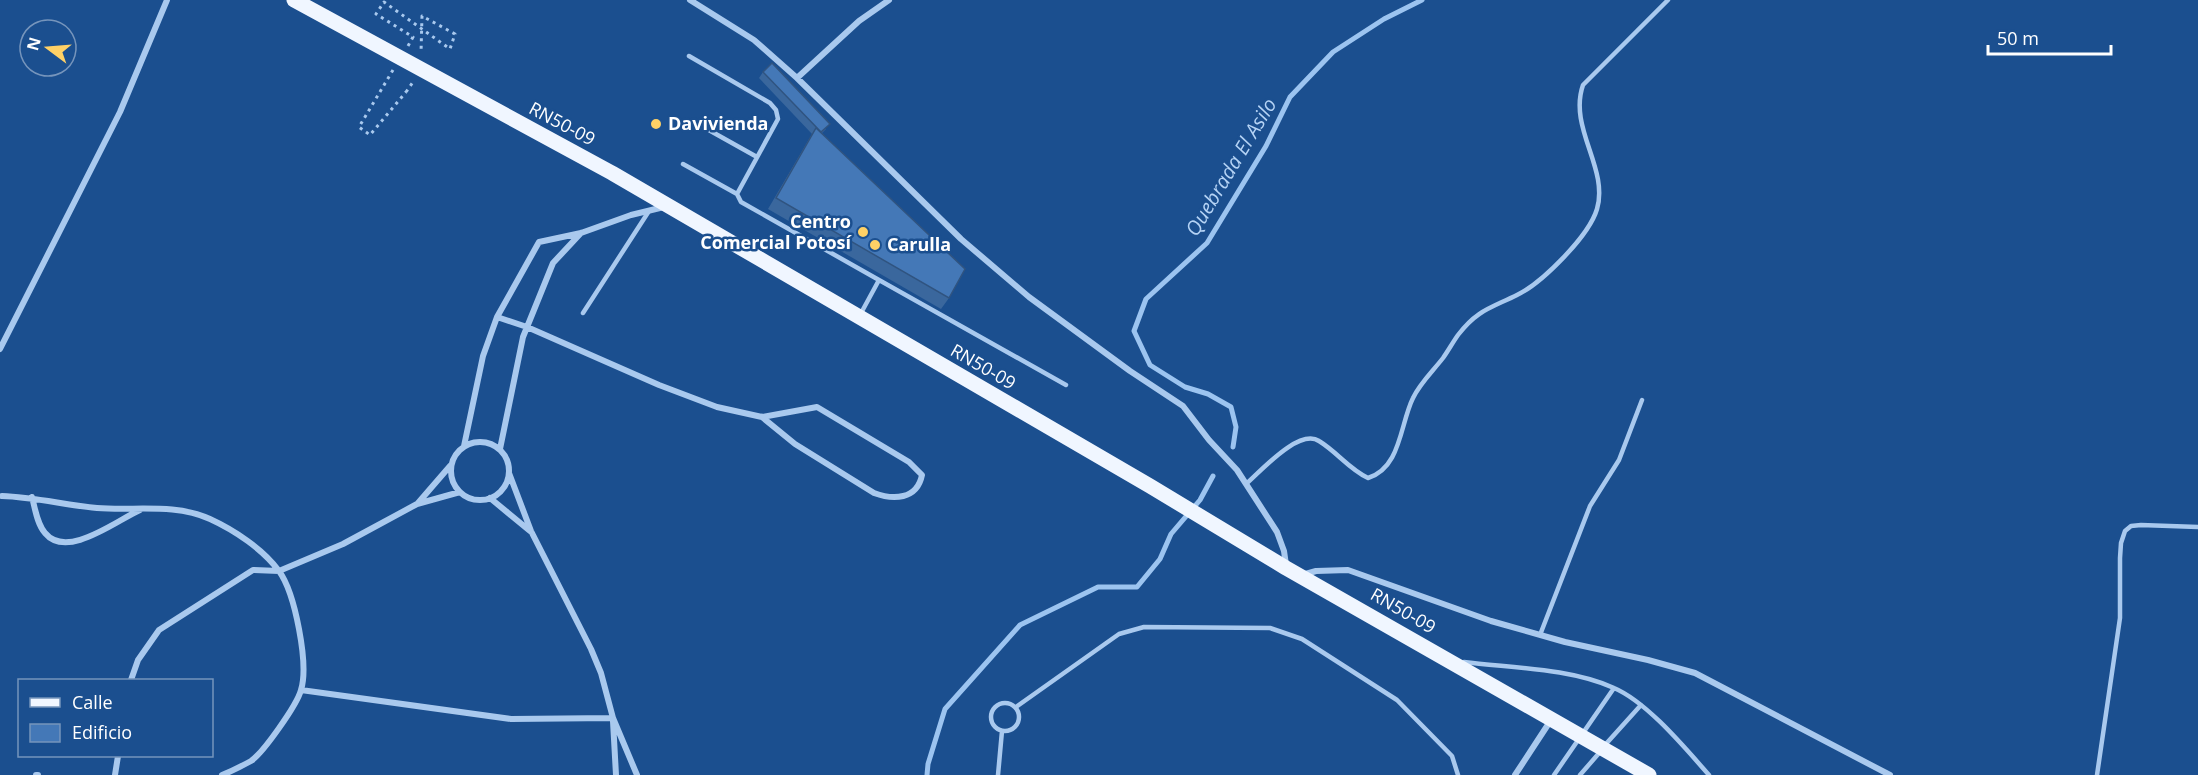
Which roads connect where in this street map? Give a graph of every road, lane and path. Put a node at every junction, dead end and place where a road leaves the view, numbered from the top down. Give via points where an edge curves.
1 (167, 0) edge
2 (294, 0) edge
3 (690, 0) edge
4 (889, 0) edge
5 (1668, 0) edge
6 (689, 56) dead end
7 (797, 78) junction
8 (698, 124) dead end
9 (757, 157) junction
10 (683, 164) dead end
11 (737, 194) junction
12 (668, 206) junction
13 (649, 211) junction
14 (582, 233) junction
15 (879, 280) junction
16 (583, 313) dead end
17 (497, 317) junction
18 (859, 318) junction
19 (527, 327) junction
20 (0, 350) edge
21 (1066, 385) dead end
22 (1642, 400) dead end
23 (762, 417) junction
24 (464, 446) junction
25 (500, 449) junction
26 (450, 466) junction
27 (509, 473) junction
28 (1246, 484) junction
29 (460, 492) junction
30 (2, 496) dead end
31 (32, 497) junction
32 (490, 498) junction
33 (417, 504) junction
34 (145, 508) junction
35 (2198, 527) edge
36 (531, 531) junction
37 (1286, 568) junction
38 (279, 571) junction
39 (1300, 576) junction
40 (1540, 635) junction
41 (1451, 661) junction
42 (132, 679) edge
43 (1614, 688) junction
44 (301, 690) junction
45 (1641, 705) junction
46 (1016, 707) junction
47 (613, 718) junction
48 (1552, 720) junction
49 (1002, 731) junction
50 (1582, 737) junction
51 (1602, 749) junction
52 (118, 757) edge
53 (115, 775) edge
54 (222, 775) edge
55 (616, 775) edge
56 (637, 775) edge
57 (998, 775) edge
58 (1458, 775) edge
59 (1515, 775) edge
60 (1554, 775) edge
61 (1580, 775) edge
62 (1649, 775) edge
63 (1709, 775) edge
64 (1890, 775) edge
65 (2097, 775) edge

1 - 20 street via 120,112
2 - 12 main road, RN50-09
3 - 7 street via 754,40
4 - 7 street via 859,21
5 - 28 lane via 1582,85 1578,113 1599,196 1586,229 1549,273 1517,295 1484,309 1469,322 1413,396 1386,468 1368,478 1317,439 1306,438 1295,442
6 - 9 lane via 776,110 778,119
7 - 28 street via 962,239 1029,297 1183,406
8 - 9 lane
9 - 11 lane
10 - 11 lane
11 - 15 lane via 741,202
12 - 13 street
12 - 18 main road, RN50-09
13 - 14 street
13 - 16 lane
14 - 17 street via 539,242
14 - 19 street via 553,264
15 - 18 lane
15 - 21 lane
17 - 19 street
17 - 24 street via 483,356
18 - 37 main road, RN50-09
19 - 23 street via 669,389 717,407
19 - 25 street
22 - 40 lane via 1619,460 1590,506
23 - 23 street via 817,407 909,462 922,475 921,483 913,492 897,498 874,493 795,444
24 - 25 street via 482,441
24 - 26 street
25 - 27 street
26 - 29 street via 453,483
26 - 33 street
27 - 32 street via 505,485
27 - 36 street
28 - 37 street via 1277,532
29 - 32 street via 471,499
29 - 33 street
30 - 31 street
31 - 34 street via 99,508
31 - 34 street via 45,533 67,542 80,541
32 - 36 street
33 - 38 street via 343,544
34 - 38 street via 158,507 207,518 227,527
35 - 65 lane via 2141,525 2125,531 2120,558 2120,618
36 - 47 street via 591,649
37 - 39 main road, RN50-09
38 - 42 street via 253,570 159,630 138,660
38 - 44 street via 289,591 302,644
39 - 40 street via 1348,570
39 - 41 main road, RN50-09
40 - 64 street via 1695,674
41 - 43 lane via 1548,672
41 - 48 main road, RN50-09
43 - 45 lane
43 - 50 lane
44 - 47 street via 511,718
44 - 54 street via 253,760
45 - 51 lane
45 - 63 lane
46 - 49 lane via 1018,722 1012,729
46 - 49 lane via 1005,703 992,711 995,727
46 - 58 lane via 1119,634 1144,627 1270,628 1302,639 1397,700 1452,756
47 - 55 street
47 - 56 street
48 - 50 main road, RN50-09
48 - 59 street
49 - 57 lane
50 - 51 main road, RN50-09
50 - 60 lane
51 - 61 lane
51 - 62 main road, RN50-09
52 - 53 street

